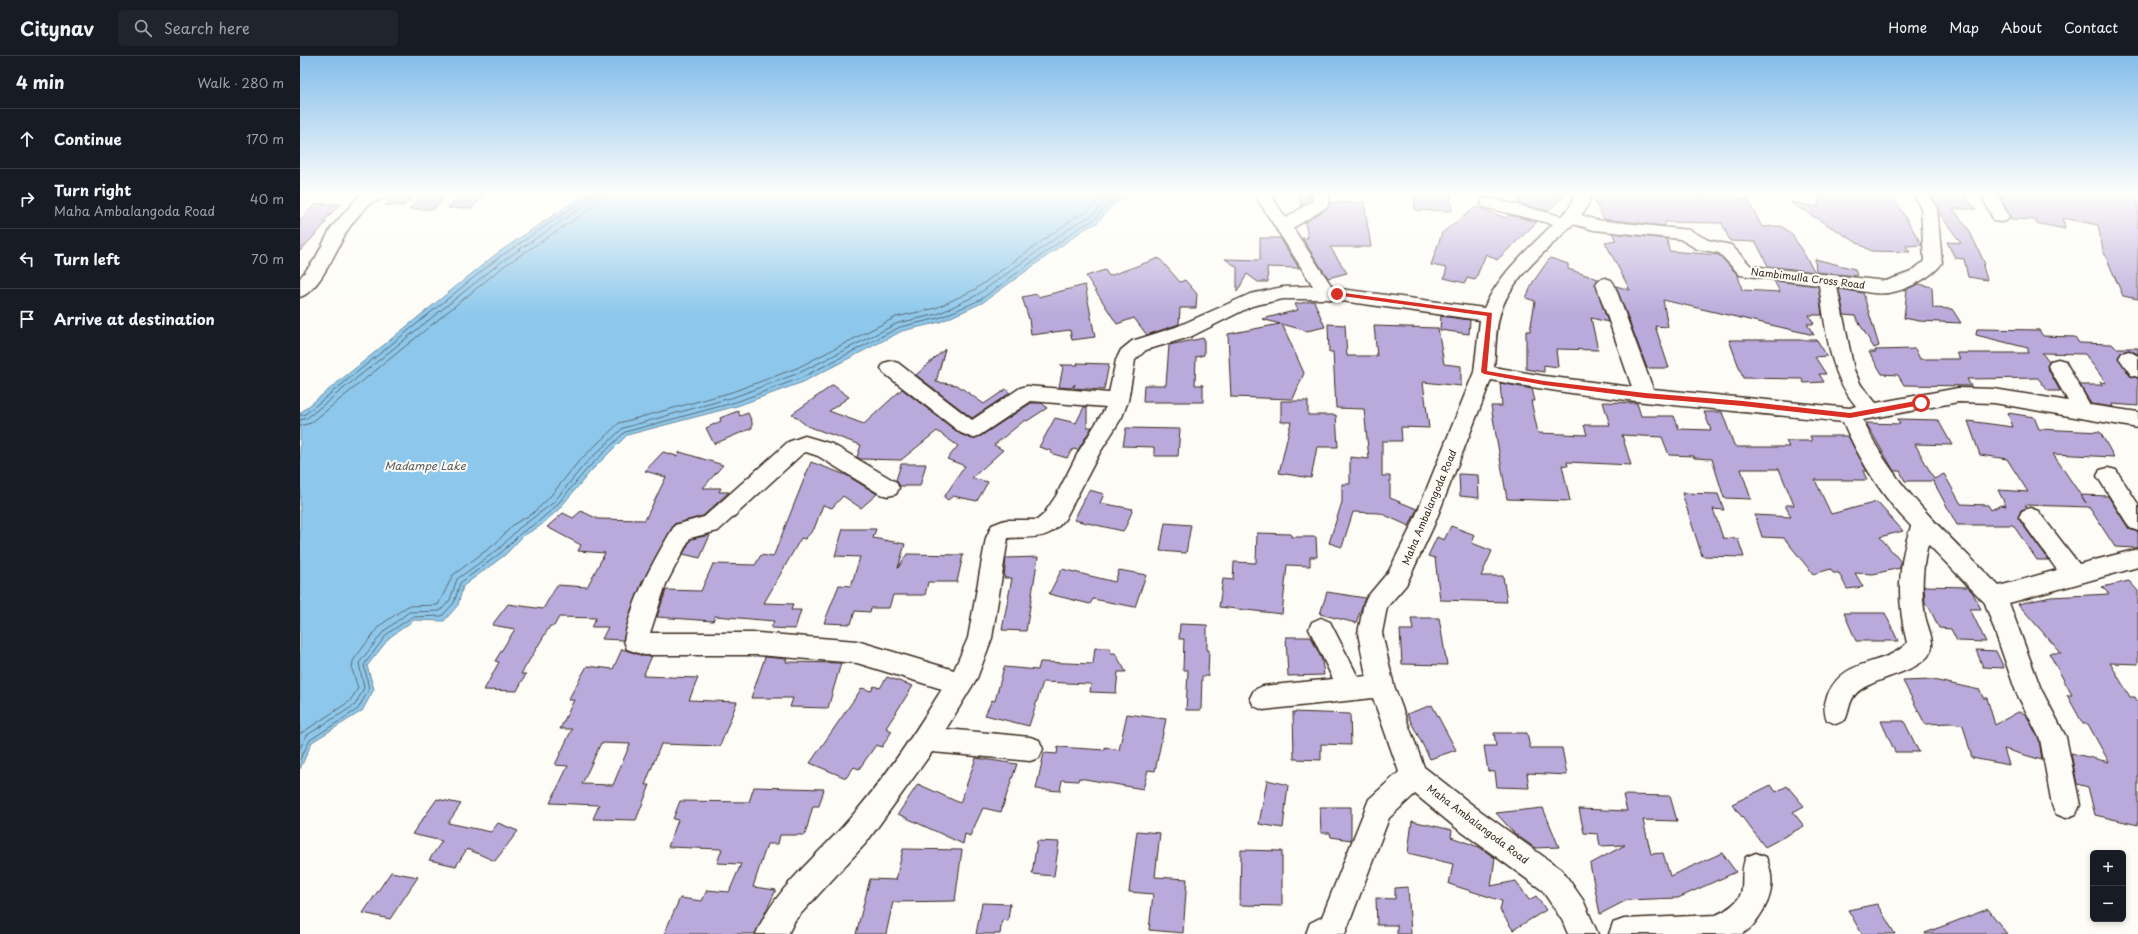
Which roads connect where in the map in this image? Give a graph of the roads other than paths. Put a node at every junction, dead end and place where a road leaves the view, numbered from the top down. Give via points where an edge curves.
1 (337, 233) edge
2 (1286, 233) edge
3 (1554, 233) edge
4 (1674, 233) edge
5 (1931, 233) edge
6 (1827, 281) junction
7 (1605, 284) dead end
8 (300, 291) edge
9 (1326, 292) junction
10 (1490, 315) junction
11 (2058, 366) dead end
12 (891, 368) dead end
13 (1484, 372) junction
14 (1645, 396) junction
15 (1118, 401) junction
16 (2083, 411) junction
17 (1861, 414) junction
18 (2138, 420) edge
19 (2108, 476) dead end
20 (888, 488) dead end
21 (2030, 517) dead end
22 (2138, 522) edge
23 (1923, 525) junction
24 (2138, 558) edge
25 (2074, 576) junction
26 (1995, 597) junction
27 (1321, 629) dead end
28 (960, 683) junction
29 (1381, 686) junction
30 (1350, 688) junction
31 (1263, 698) dead end
32 (1836, 712) dead end
33 (925, 739) junction
34 (1030, 749) dead end
35 (1414, 776) junction
36 (2066, 805) dead end
37 (1756, 868) dead end
38 (771, 934) edge
39 (1321, 934) edge
40 (1583, 934) edge
41 (1624, 934) edge

1 - 8 street via 323,261
2 - 9 street
3 - 10 street, Maha Ambalangoda Road via 1514,274 1499,295
4 - 6 street, Nambimulla Cross Road via 1684,234 1703,245 1725,249 1746,271
5 - 6 street, Nambimulla Cross Road via 1934,263 1916,276 1887,287
6 - 17 street via 1844,370
7 - 14 street
9 - 10 street
9 - 15 street via 1269,295 1252,299 1184,332 1145,342 1133,348 1126,357
10 - 13 street, Maha Ambalangoda Road
11 - 16 street
12 - 15 street via 973,430 1027,393
13 - 14 street via 1544,383
13 - 29 street, Maha Ambalangoda Road via 1423,525 1398,578 1376,603 1370,634
14 - 17 street
15 - 28 street via 1115,412 1091,449 1056,516 1045,526 1000,531 980,638 968,670
16 - 17 street via 1994,396 1958,395
16 - 18 street
17 - 23 street via 1862,442 1884,476
19 - 22 street
20 - 28 street via 826,450 805,444 795,448 710,525 683,531 645,610 636,641 644,644 758,644 857,652
21 - 25 street
23 - 26 street
23 - 32 street via 1914,546 1910,583 1913,622 1920,646 1910,657 1851,680 1837,699
24 - 25 street
25 - 26 street
26 - 36 street via 2029,692 2053,737
27 - 30 street
28 - 33 street
29 - 30 street
29 - 35 street, Maha Ambalangoda Road
30 - 31 street
33 - 34 street
33 - 38 street via 856,833 785,910
35 - 39 street via 1378,809 1333,927
35 - 40 street, Maha Ambalangoda Road via 1465,817 1552,880 1573,910
37 - 41 street via 1757,895 1739,920 1716,930

